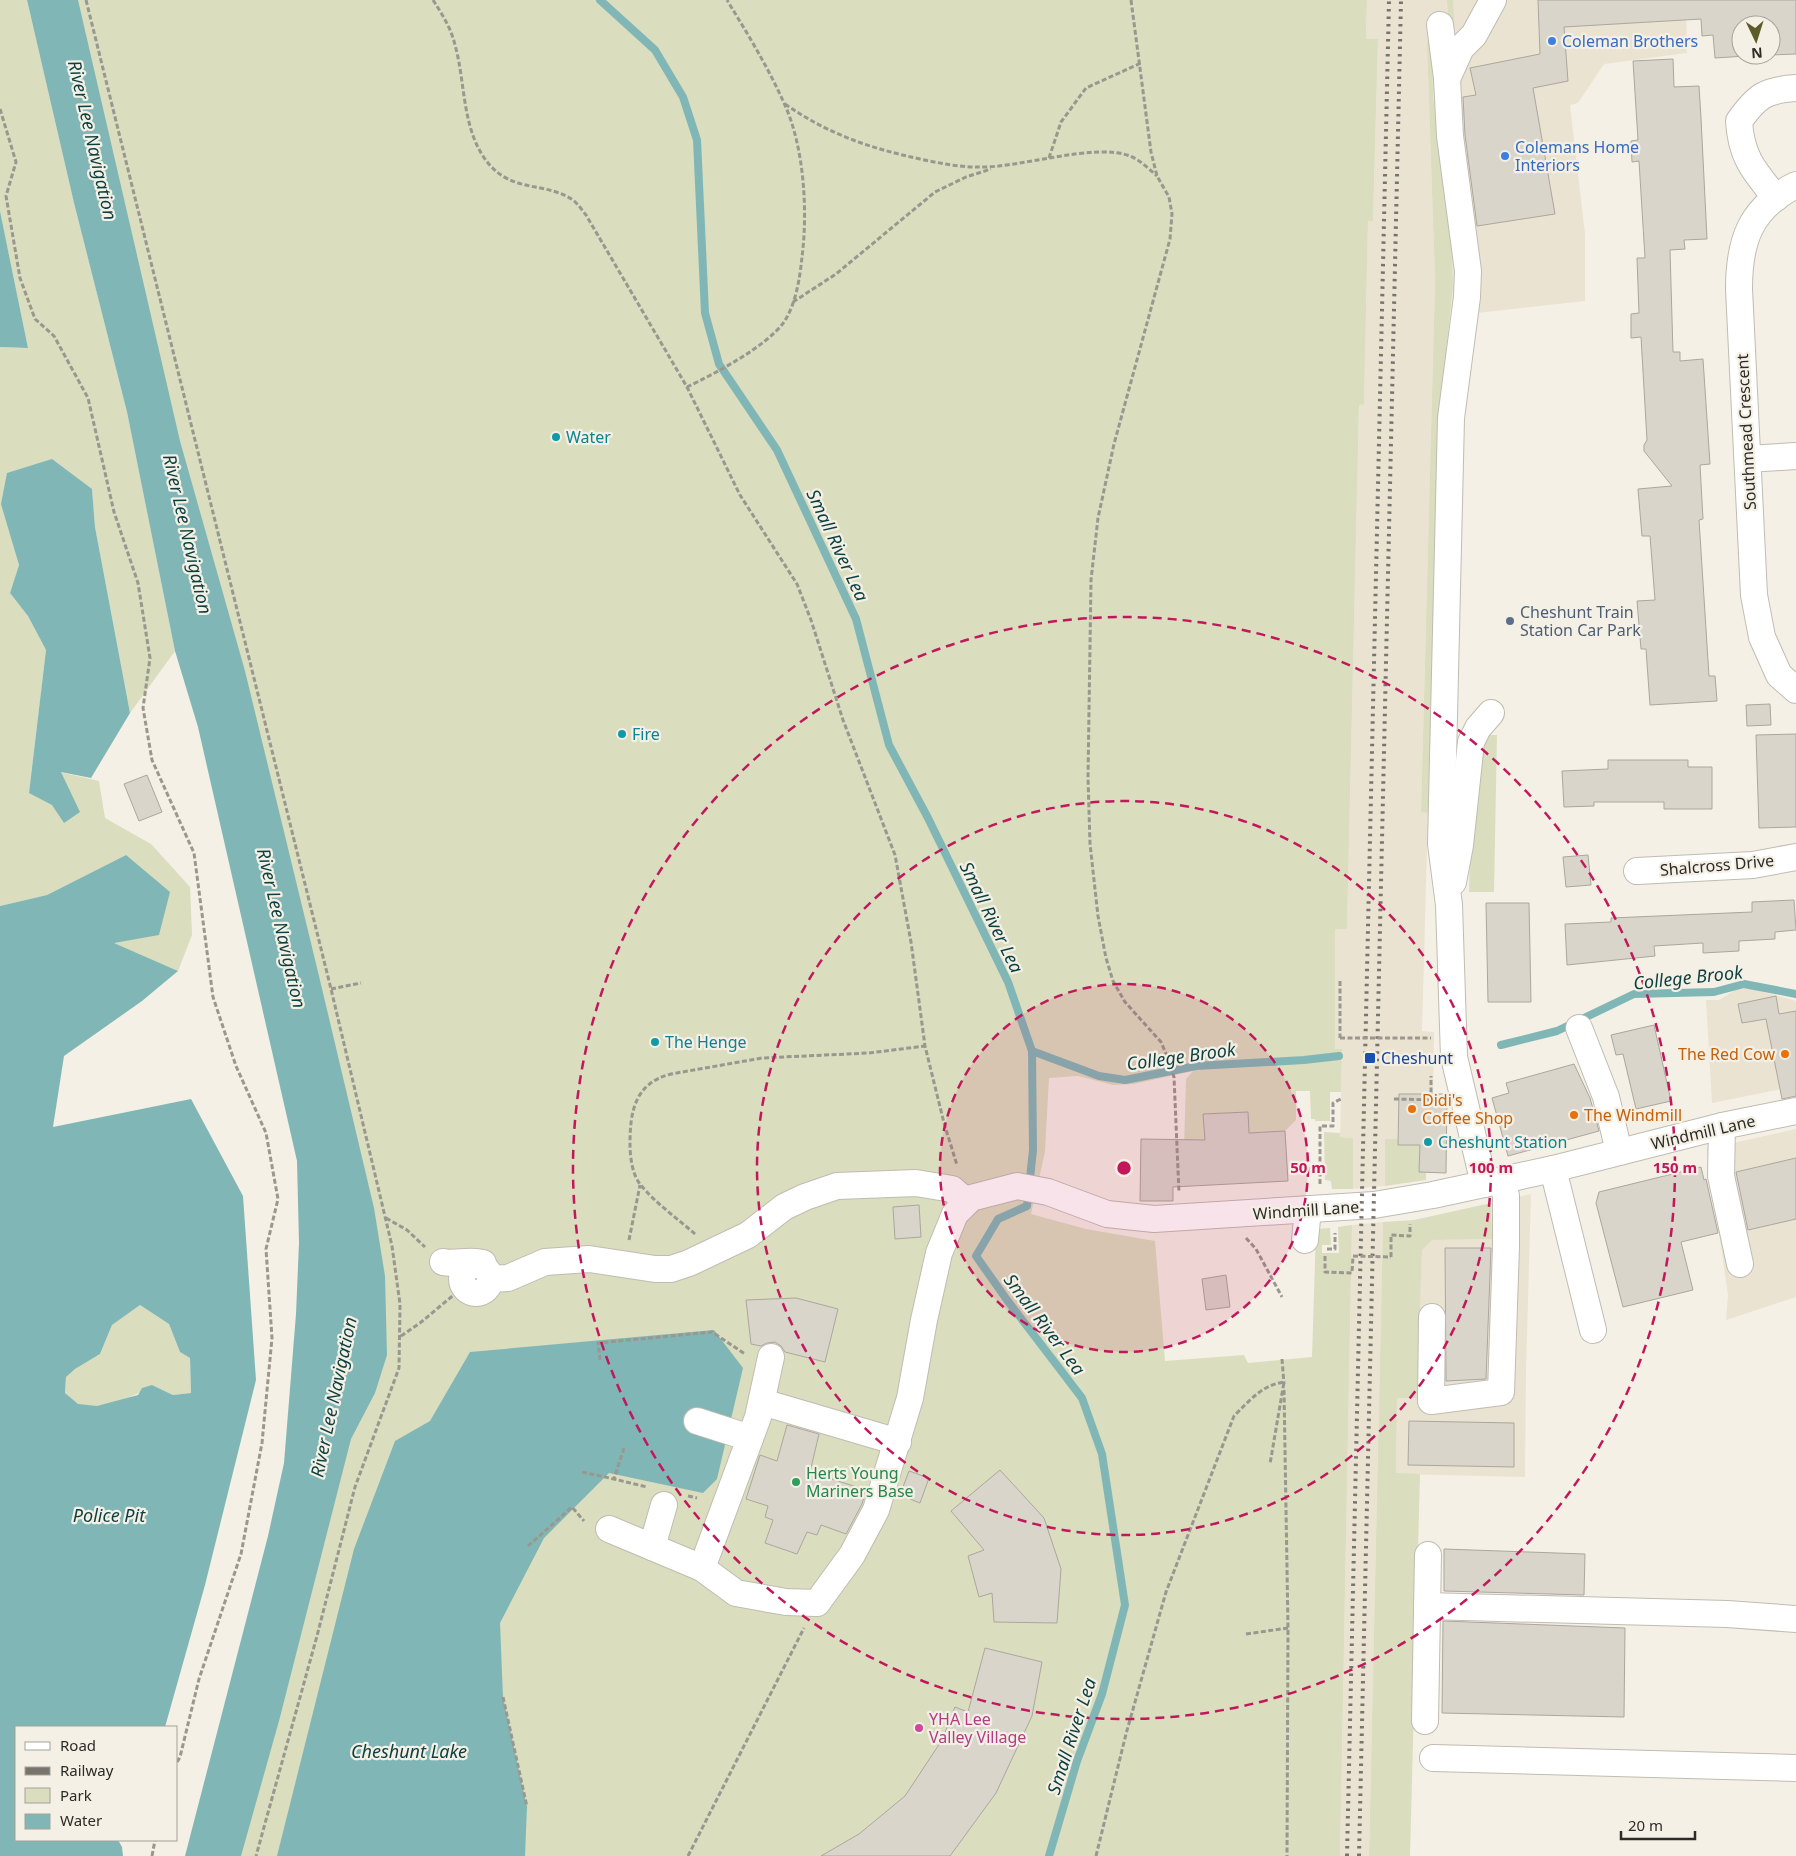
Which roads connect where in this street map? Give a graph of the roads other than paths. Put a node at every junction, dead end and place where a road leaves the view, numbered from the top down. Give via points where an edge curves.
1 (1493, 0) edge
2 (1440, 25) dead end
3 (1447, 79) junction
4 (1796, 88) edge
5 (1786, 192) edge
6 (1796, 456) edge
7 (1748, 458) junction
8 (1796, 690) edge
9 (1490, 713) dead end
10 (1796, 857) edge
11 (1637, 871) dead end
12 (1449, 905) junction
13 (1579, 1028) dead end
14 (1796, 1111) edge
15 (1722, 1126) junction
16 (1619, 1152) junction
17 (1553, 1169) junction
18 (1493, 1182) junction
19 (969, 1200) junction
20 (1308, 1209) junction
21 (1315, 1247) road end
22 (443, 1262) road end
23 (1740, 1264) dead end
24 (523, 1271) junction
25 (464, 1286) road end
26 (1432, 1317) dead end
27 (1593, 1330) dead end
28 (770, 1363) road end
29 (762, 1402) junction
30 (697, 1421) dead end
31 (750, 1438) junction
32 (898, 1442) junction
33 (665, 1496) road end
34 (609, 1529) dead end
35 (652, 1547) junction
36 (1428, 1555) dead end
37 (702, 1568) junction
38 (1427, 1606) junction
39 (1796, 1619) edge
40 (1425, 1721) dead end
41 (1433, 1758) dead end
42 (1796, 1768) edge

1 - 3 street via 1474,34 1461,48
2 - 3 street
3 - 12 street via 1450,136 1468,271 1451,418 1441,844
4 - 5 street via 1772,90 1750,106 1739,121 1740,142 1749,165
5 - 7 street, Southmead Crescent via 1755,220 1742,246 1739,264
6 - 7 street
7 - 8 street, Southmead Crescent via 1754,595 1762,637 1779,675
9 - 12 street via 1471,742 1460,845
10 - 11 street, Shalcross Drive via 1753,865
12 - 18 street via 1454,1057
13 - 16 street via 1606,1097
14 - 15 street, Windmill Lane
15 - 16 street, Windmill Lane
15 - 23 street via 1721,1176
16 - 17 street, Windmill Lane
17 - 18 street, Windmill Lane
17 - 27 street
18 - 20 street, Windmill Lane via 1397,1202
18 - 26 street via 1506,1196 1501,1392 1431,1401
19 - 20 street, Windmill Lane via 1017,1186 1048,1192 1107,1214 1133,1218 1180,1219
19 - 24 street via 952,1189 916,1183 837,1186 784,1207 748,1235 671,1269 589,1259 546,1262
19 - 32 street via 955,1214 939,1253
20 - 21 street
22 - 24 street via 470,1260 507,1265
24 - 25 street via 508,1278 490,1279 490,1284 481,1292
28 - 29 street
29 - 31 street
29 - 32 street
30 - 31 street
31 - 37 street
32 - 37 street via 876,1510 852,1555 817,1603 786,1602 736,1593
33 - 35 street
34 - 35 street
35 - 37 street
36 - 38 street
38 - 39 street via 1727,1614
38 - 40 street
41 - 42 street

